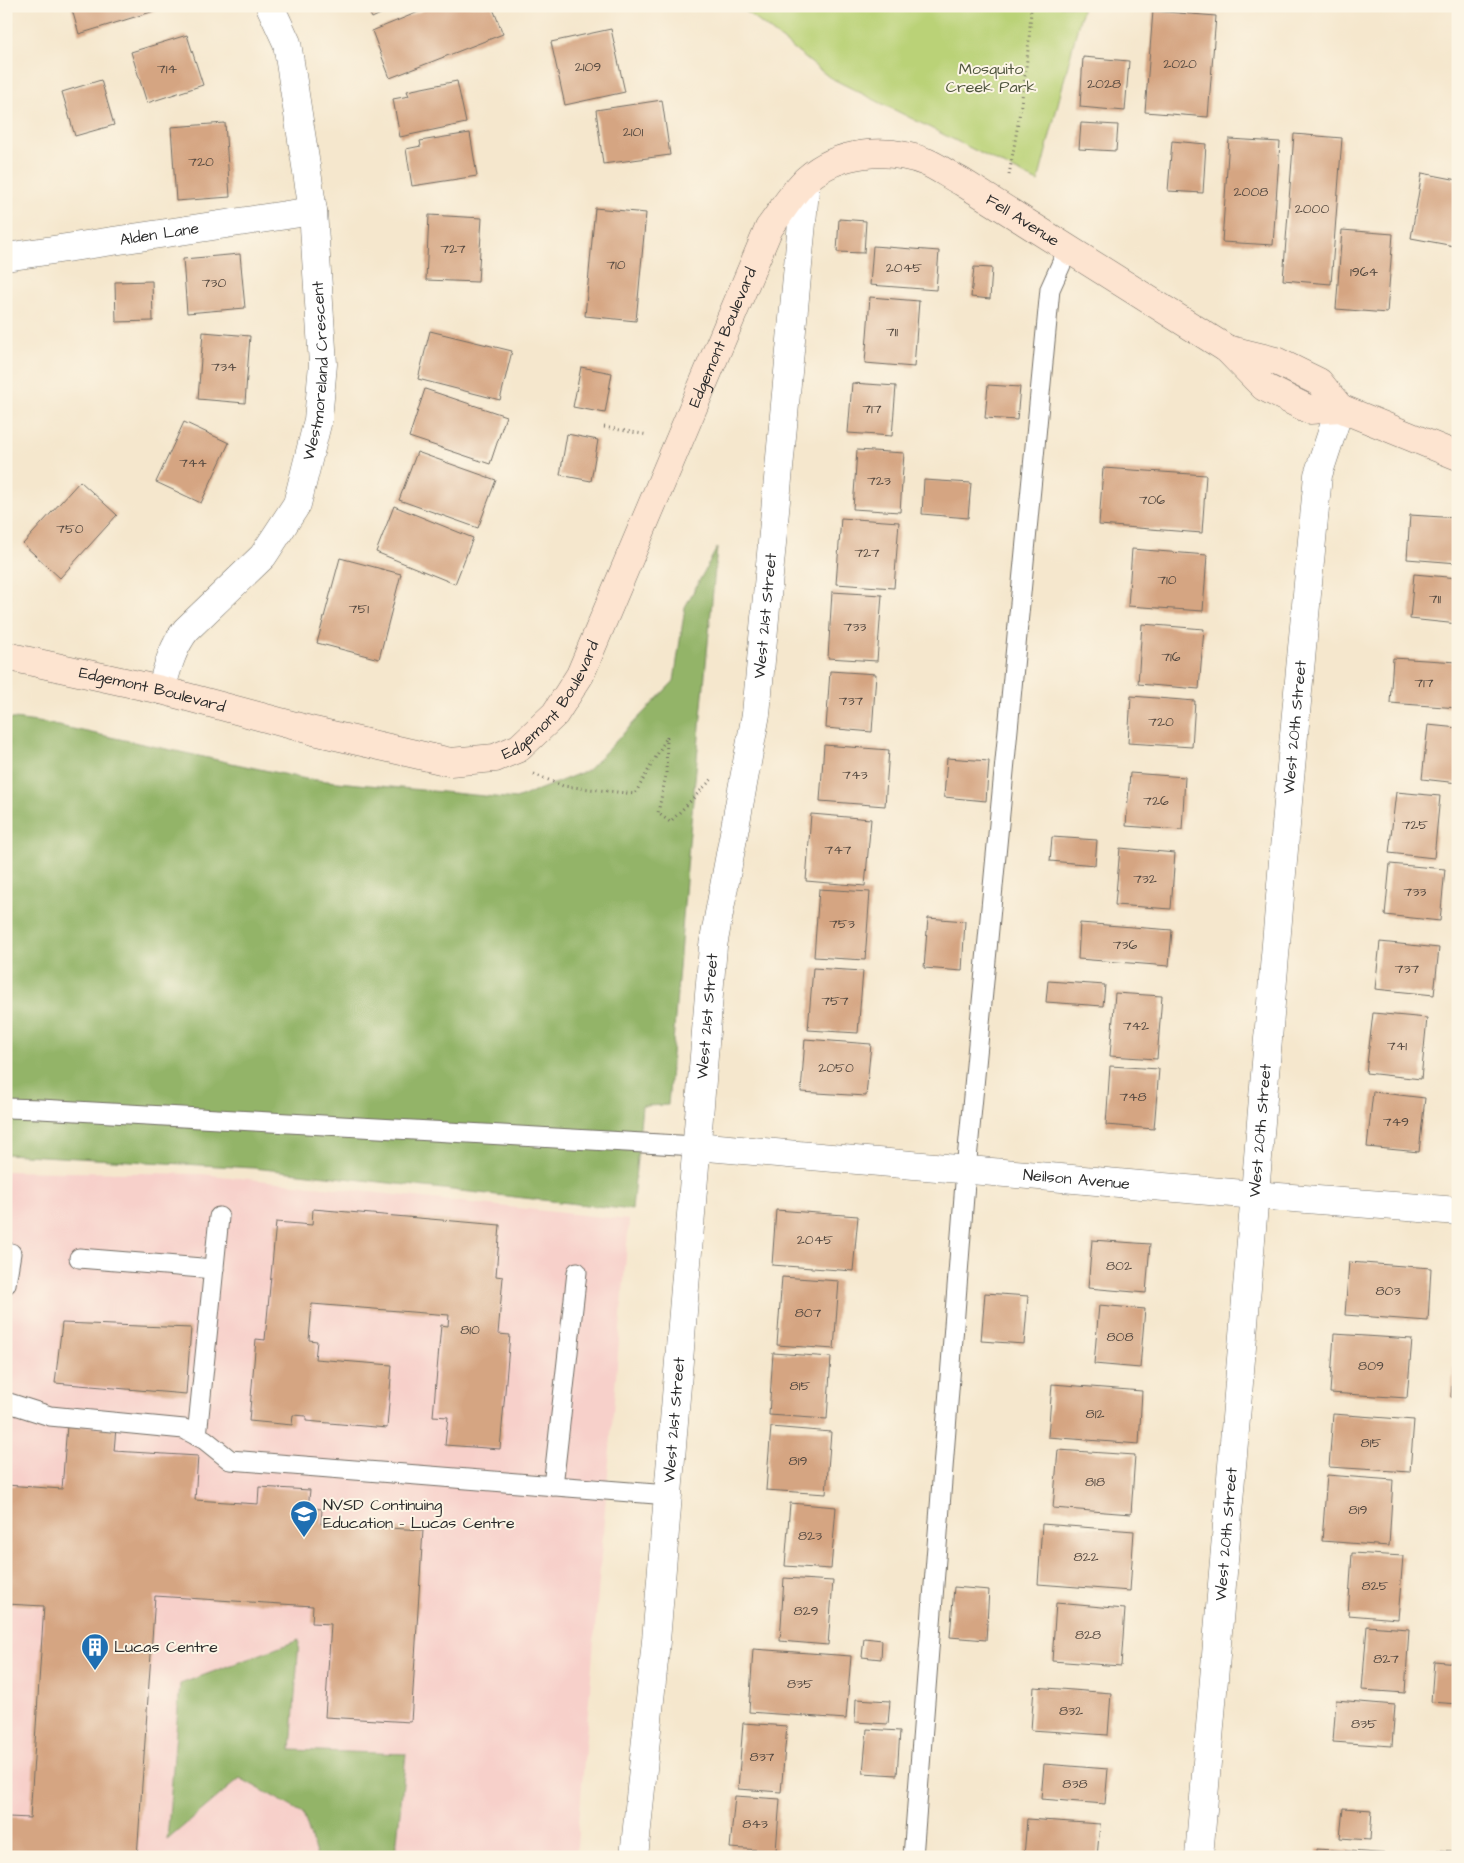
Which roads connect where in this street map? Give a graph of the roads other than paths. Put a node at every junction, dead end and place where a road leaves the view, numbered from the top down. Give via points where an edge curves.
1 (270, 6) edge
2 (806, 180) junction
3 (313, 211) junction
4 (1068, 249) junction
5 (6, 257) edge
6 (1340, 408) junction
7 (1458, 456) edge
8 (6, 656) edge
9 (160, 690) junction
10 (6, 1108) edge
11 (696, 1146) junction
12 (966, 1170) junction
13 (1255, 1195) junction
14 (1458, 1211) edge
15 (219, 1217) dead end
16 (11, 1252) dead end
17 (79, 1258) dead end
18 (214, 1269) junction
19 (577, 1272) dead end
20 (6, 1284) edge
21 (6, 1402) edge
22 (197, 1436) junction
23 (553, 1486) junction
24 (668, 1495) junction
25 (634, 1857) edge
26 (913, 1857) edge
27 (1199, 1857) edge

1 - 3 street, Westmoreland Crescent via 287,43
2 - 4 street, Fell Avenue via 827,165 864,153 898,154 926,162 962,182
2 - 9 street, Edgemont Boulevard via 769,228 580,675 555,714 528,741 495,758 450,762 322,733
2 - 11 street, West 21st Street via 756,714 713,946
3 - 5 street, Alden Lane
3 - 9 street, Westmoreland Crescent via 323,364 318,420 297,504 263,556 179,639
4 - 6 street, Fell Avenue via 1227,349 1264,387 1310,410
4 - 12 lane via 1050,290
6 - 7 street, Fell Avenue
6 - 13 street, West 20th Street via 1318,476
8 - 9 street, Edgemont Boulevard
10 - 11 lane
11 - 12 street, Neilson Avenue
11 - 24 street, West 21st Street
12 - 13 street, Neilson Avenue
12 - 26 lane
13 - 14 street, Neilson Avenue
13 - 27 street, West 20th Street
15 - 18 lane
16 - 20 lane
17 - 18 lane
18 - 22 lane
19 - 23 lane
21 - 22 lane via 50,1416 184,1429
22 - 23 lane via 230,1460
23 - 24 lane
24 - 25 street, West 21st Street

